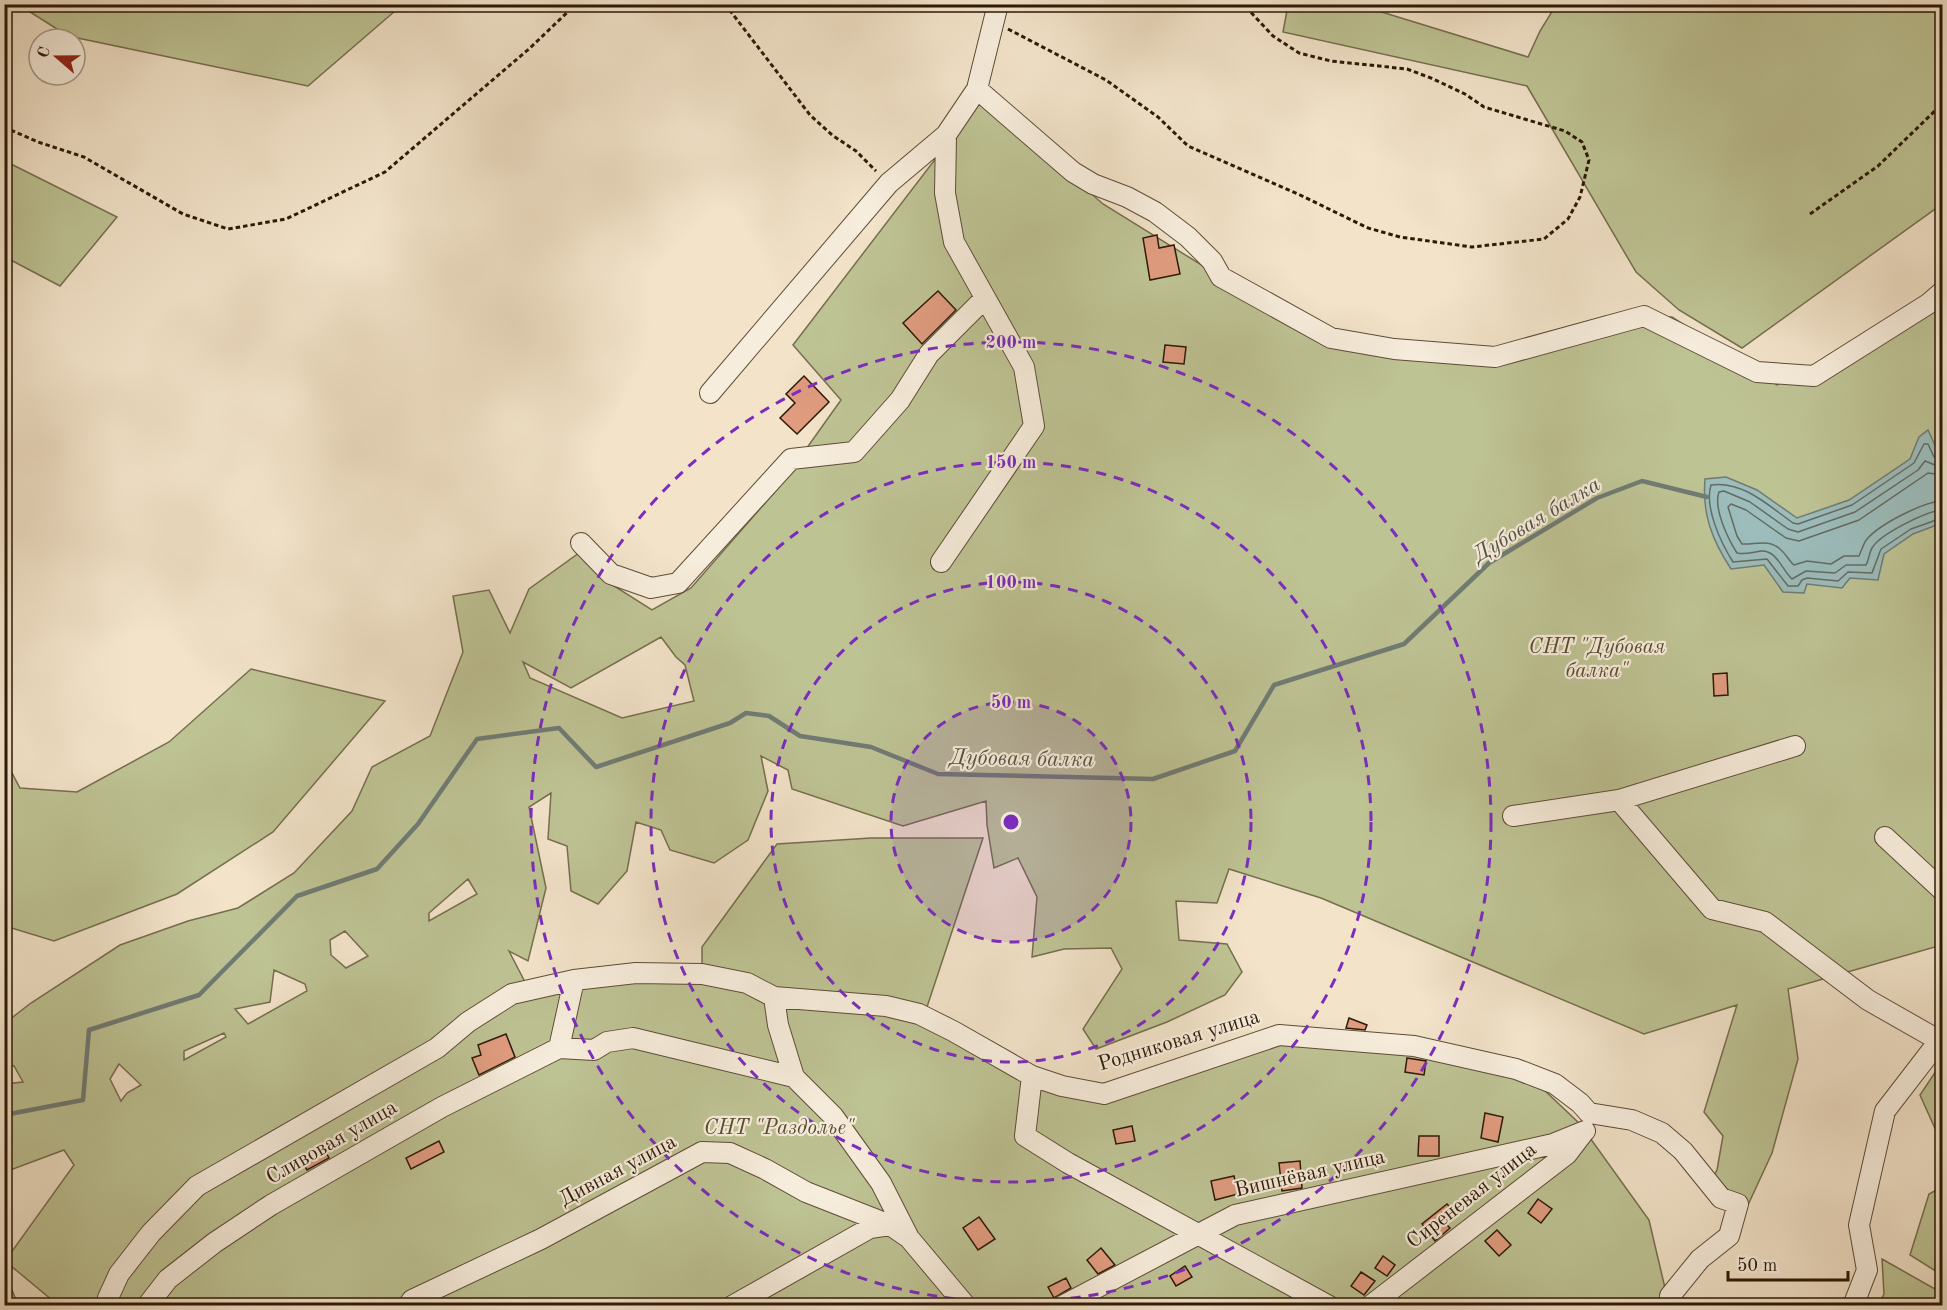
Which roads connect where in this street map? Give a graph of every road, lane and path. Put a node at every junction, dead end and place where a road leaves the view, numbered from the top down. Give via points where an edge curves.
1 (576, 4) edge
2 (725, 4) edge
3 (1242, 4) edge
4 (996, 13) edge
5 (977, 89) junction
6 (1942, 104) edge
7 (4, 127) edge
8 (946, 135) junction
9 (889, 183) junction
10 (1810, 214) dead end
11 (1942, 292) edge
12 (985, 298) junction
13 (710, 393) dead end
14 (581, 543) dead end
15 (941, 562) dead end
16 (1795, 746) dead end
17 (1619, 800) junction
18 (1512, 816) dead end
19 (1885, 837) dead end
20 (1942, 890) edge
21 (574, 980) junction
22 (774, 997) junction
23 (1941, 1039) edge
24 (559, 1048) junction
25 (1032, 1076) junction
26 (794, 1077) junction
27 (1587, 1122) junction
28 (890, 1225) junction
29 (1199, 1234) junction
30 (909, 1238) junction
31 (108, 1298) dead end
32 (147, 1305) edge
33 (408, 1305) edge
34 (732, 1305) edge
35 (966, 1305) edge
36 (1062, 1305) edge
37 (1329, 1305) edge
38 (1370, 1305) edge
39 (1669, 1305) edge
40 (1853, 1305) edge

1 - 7 path via 385,172 286,219 228,228 183,214 84,157
2 - 9 path via 810,115
3 - 4 path via 1273,36 1299,53 1331,61 1407,69 1465,94 1484,107 1573,136 1582,142 1589,160 1580,197 1568,219 1544,239 1472,247 1400,237 1368,228 1188,146 1158,117 1106,80
4 - 5 street
5 - 8 street
5 - 11 street via 1072,172 1155,212 1188,237 1212,261 1221,277 1331,338 1394,350 1495,357 1644,316 1757,372 1814,376
6 - 10 path via 1878,166
8 - 9 street
8 - 12 street via 945,193 954,242
9 - 13 street
12 - 14 street via 929,354 900,400 854,452 791,459 678,584 651,588 611,574
12 - 15 street via 1024,367 1034,426
16 - 17 street
17 - 18 street
17 - 23 street via 1712,909 1765,922 1868,1000
19 - 20 street
21 - 22 street, Родниковая улица via 636,973 702,974 747,983
21 - 24 street
21 - 31 street, Родниковая улица via 512,994 437,1048 197,1186 151,1233 119,1274
22 - 25 street, Родниковая улица via 886,1006 920,1014
22 - 26 street
23 - 40 street via 1885,1111 1860,1225 1867,1270
24 - 26 street via 594,1050 607,1042 633,1038
24 - 32 street, Сливовая улица via 442,1107 271,1205 168,1279
25 - 27 street, Родниковая улица via 1104,1094 1279,1035 1414,1046 1516,1069 1555,1084 1580,1103
25 - 29 street via 1025,1136
26 - 30 street via 833,1116 881,1183
27 - 29 street, Вишнёвая улица via 1553,1144 1235,1215
27 - 38 street, Сиреневая улица via 1567,1154
27 - 39 street via 1632,1120 1662,1133 1683,1151 1721,1198 1738,1204 1729,1236 1700,1258 1670,1296
28 - 30 street, Дивная улица
28 - 33 street, Дивная улица via 806,1192 730,1153 702,1152 542,1239
28 - 34 street via 870,1228
29 - 36 street, Вишнёвая улица
29 - 37 street
30 - 35 street

